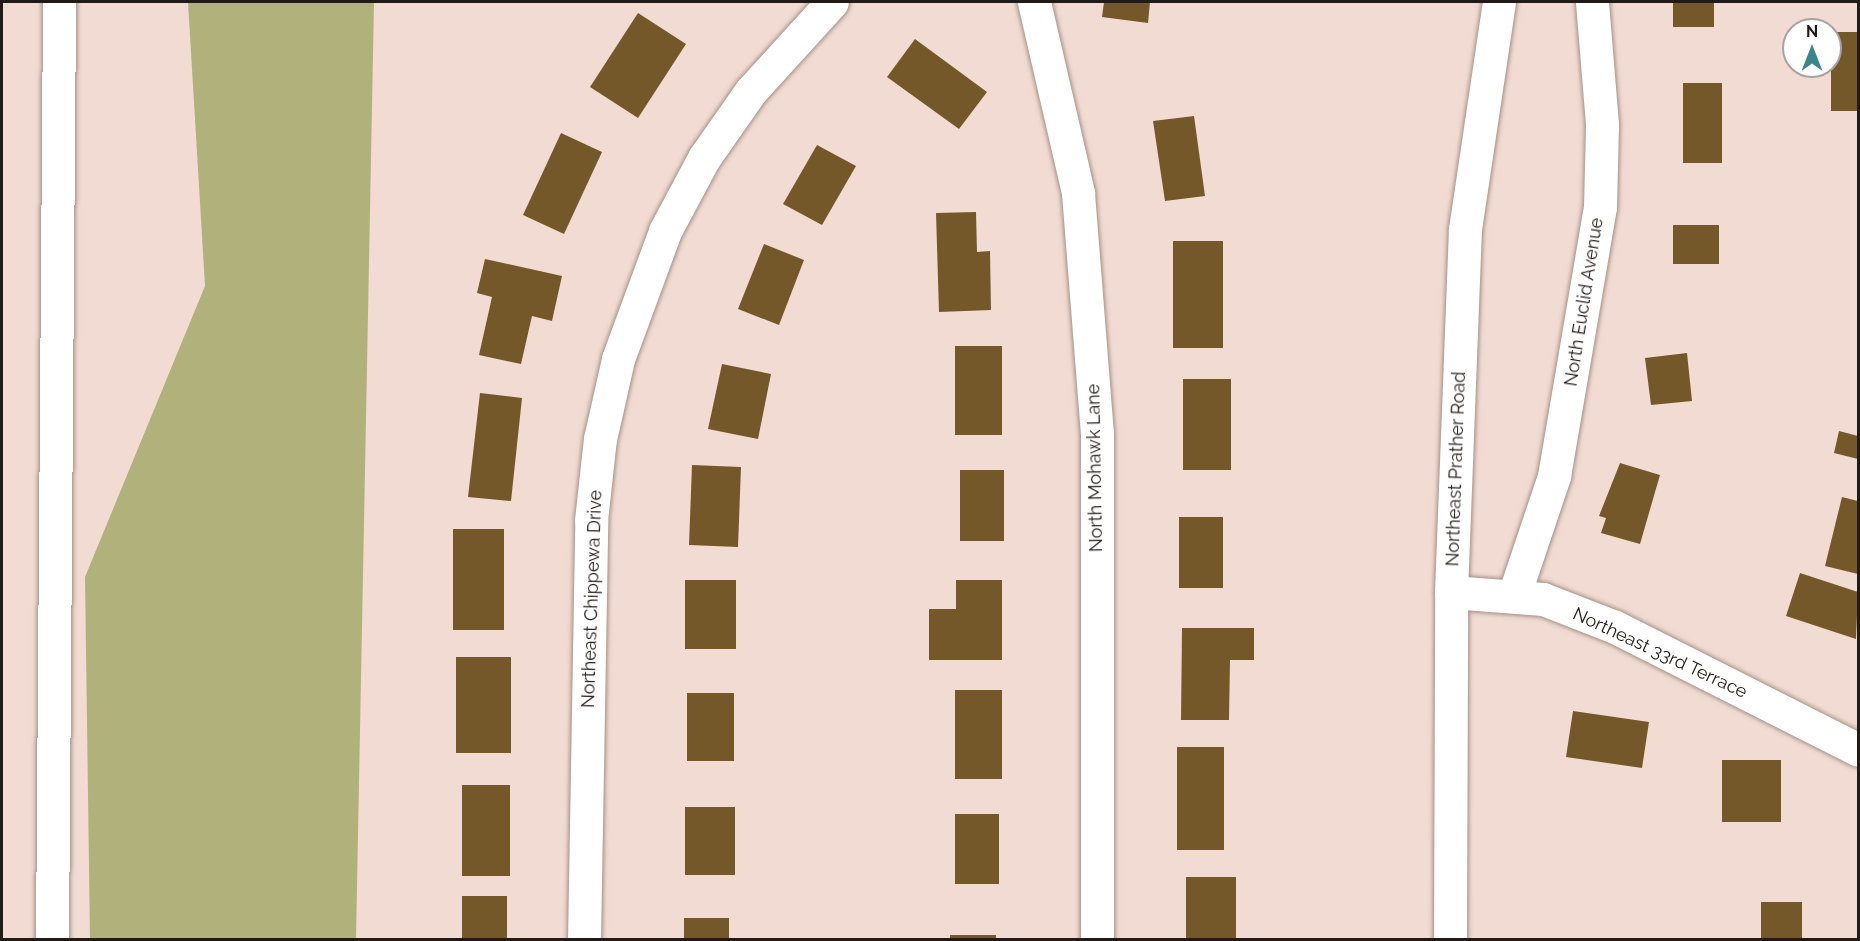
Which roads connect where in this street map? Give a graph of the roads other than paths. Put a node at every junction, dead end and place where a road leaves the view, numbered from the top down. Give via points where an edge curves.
1 (59, 2) edge
2 (832, 2) edge
3 (1034, 2) edge
4 (1499, 2) edge
5 (1592, 2) edge
6 (1451, 592) junction
7 (1514, 595) junction
8 (1858, 750) edge
9 (52, 939) edge
10 (584, 939) edge
11 (1097, 939) edge
12 (1450, 939) edge

1 - 9 main road
2 - 10 main road, Northeast Chippewa Drive via 751,91 704,159 665,231 618,359 600,439 591,520
3 - 11 main road, North Mohawk Lane via 1078,193 1097,422
4 - 6 main road, Northeast Prather Road via 1465,230
5 - 7 main road, North Euclid Avenue via 1602,124 1600,207 1554,476
6 - 7 main road, Northeast 33rd Terrace
6 - 12 main road, Northeast Prather Road
7 - 8 main road, Northeast 33rd Terrace via 1543,599 1615,627

